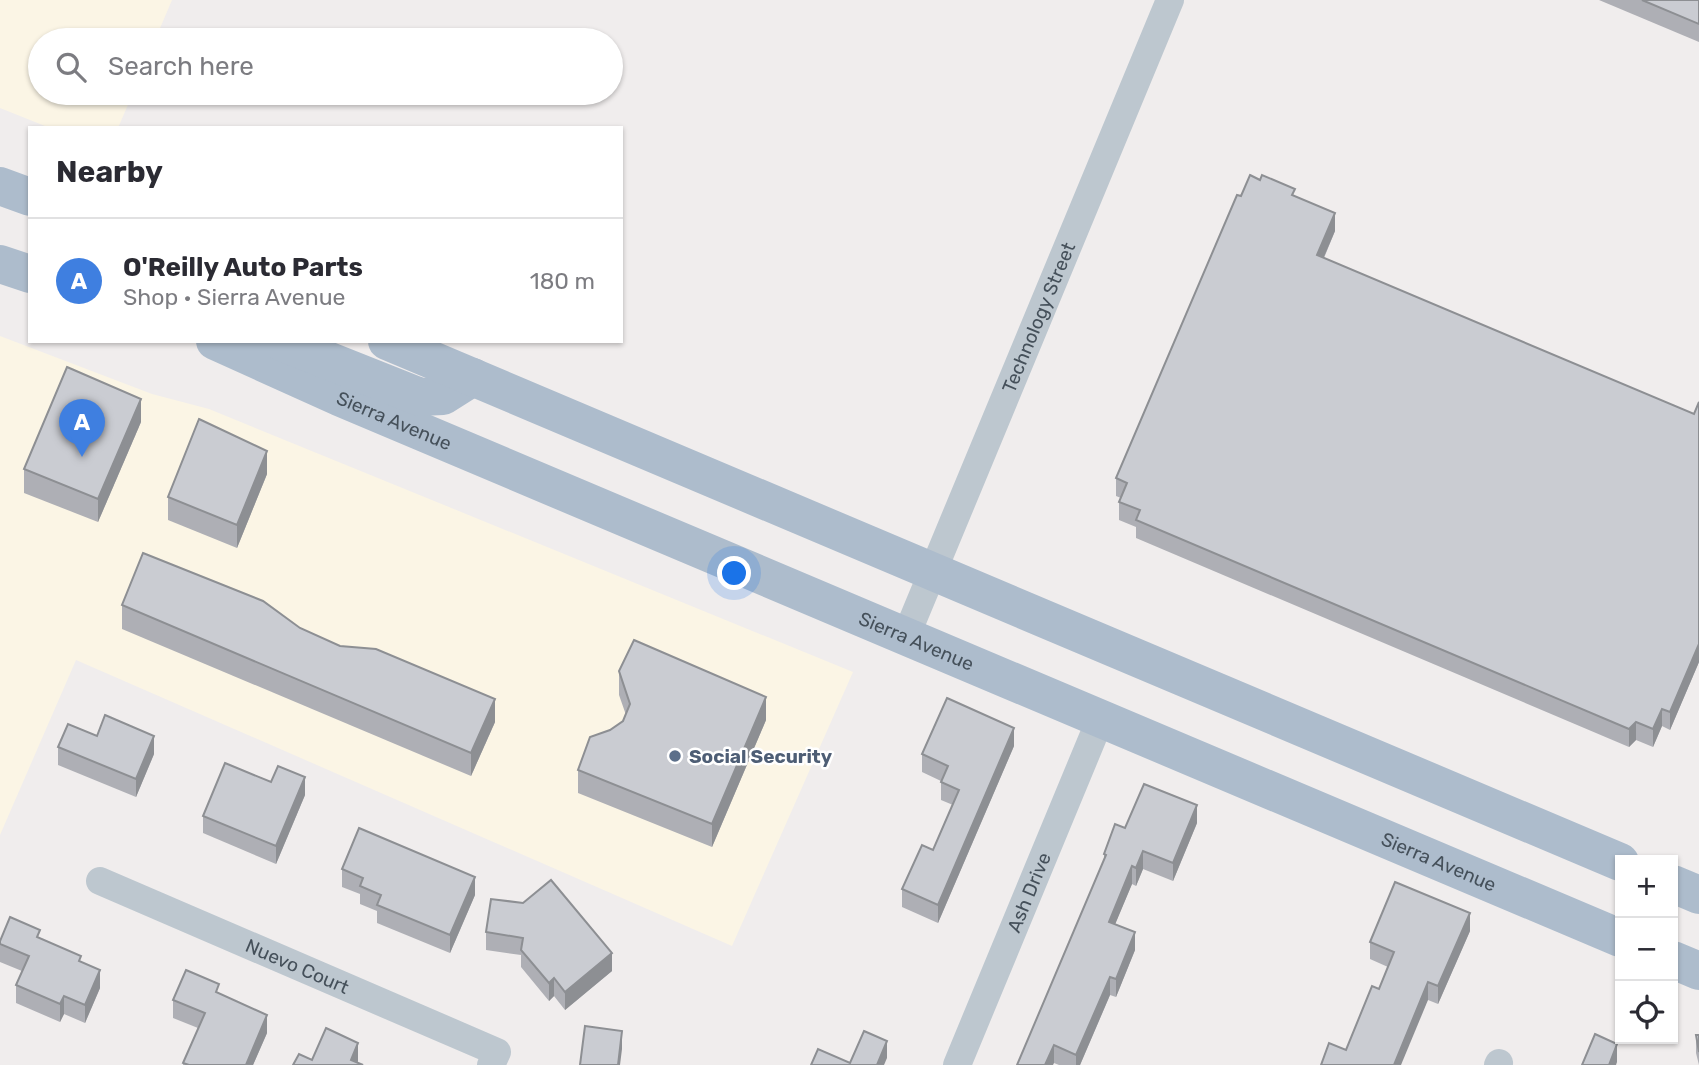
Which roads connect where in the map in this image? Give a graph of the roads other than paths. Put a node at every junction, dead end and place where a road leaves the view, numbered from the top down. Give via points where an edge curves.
1 (1170, 0) edge
2 (0, 186) edge
3 (28, 196) edge
4 (0, 264) edge
5 (28, 273) edge
6 (219, 343) edge
7 (284, 343) edge
8 (392, 343) edge
9 (473, 377) junction
10 (933, 571) junction
11 (906, 636) junction
12 (1100, 720) junction
13 (1615, 860) edge
14 (100, 881) dead end
15 (1678, 886) edge
16 (1699, 895) edge
17 (1615, 936) edge
18 (1678, 962) edge
19 (1699, 971) edge
20 (494, 1058) edge
21 (957, 1065) edge

1 - 10 street, Technology Street
2 - 3 main road
4 - 5 main road
6 - 11 main road, Sierra Avenue
7 - 9 main road via 420,397 443,396
8 - 9 main road
9 - 10 main road
10 - 11 street, Technology Street
10 - 13 main road
11 - 12 main road, Sierra Avenue
12 - 17 main road, Sierra Avenue
12 - 21 street, Ash Drive
14 - 20 street, Nuevo Court
15 - 16 main road
18 - 19 main road

